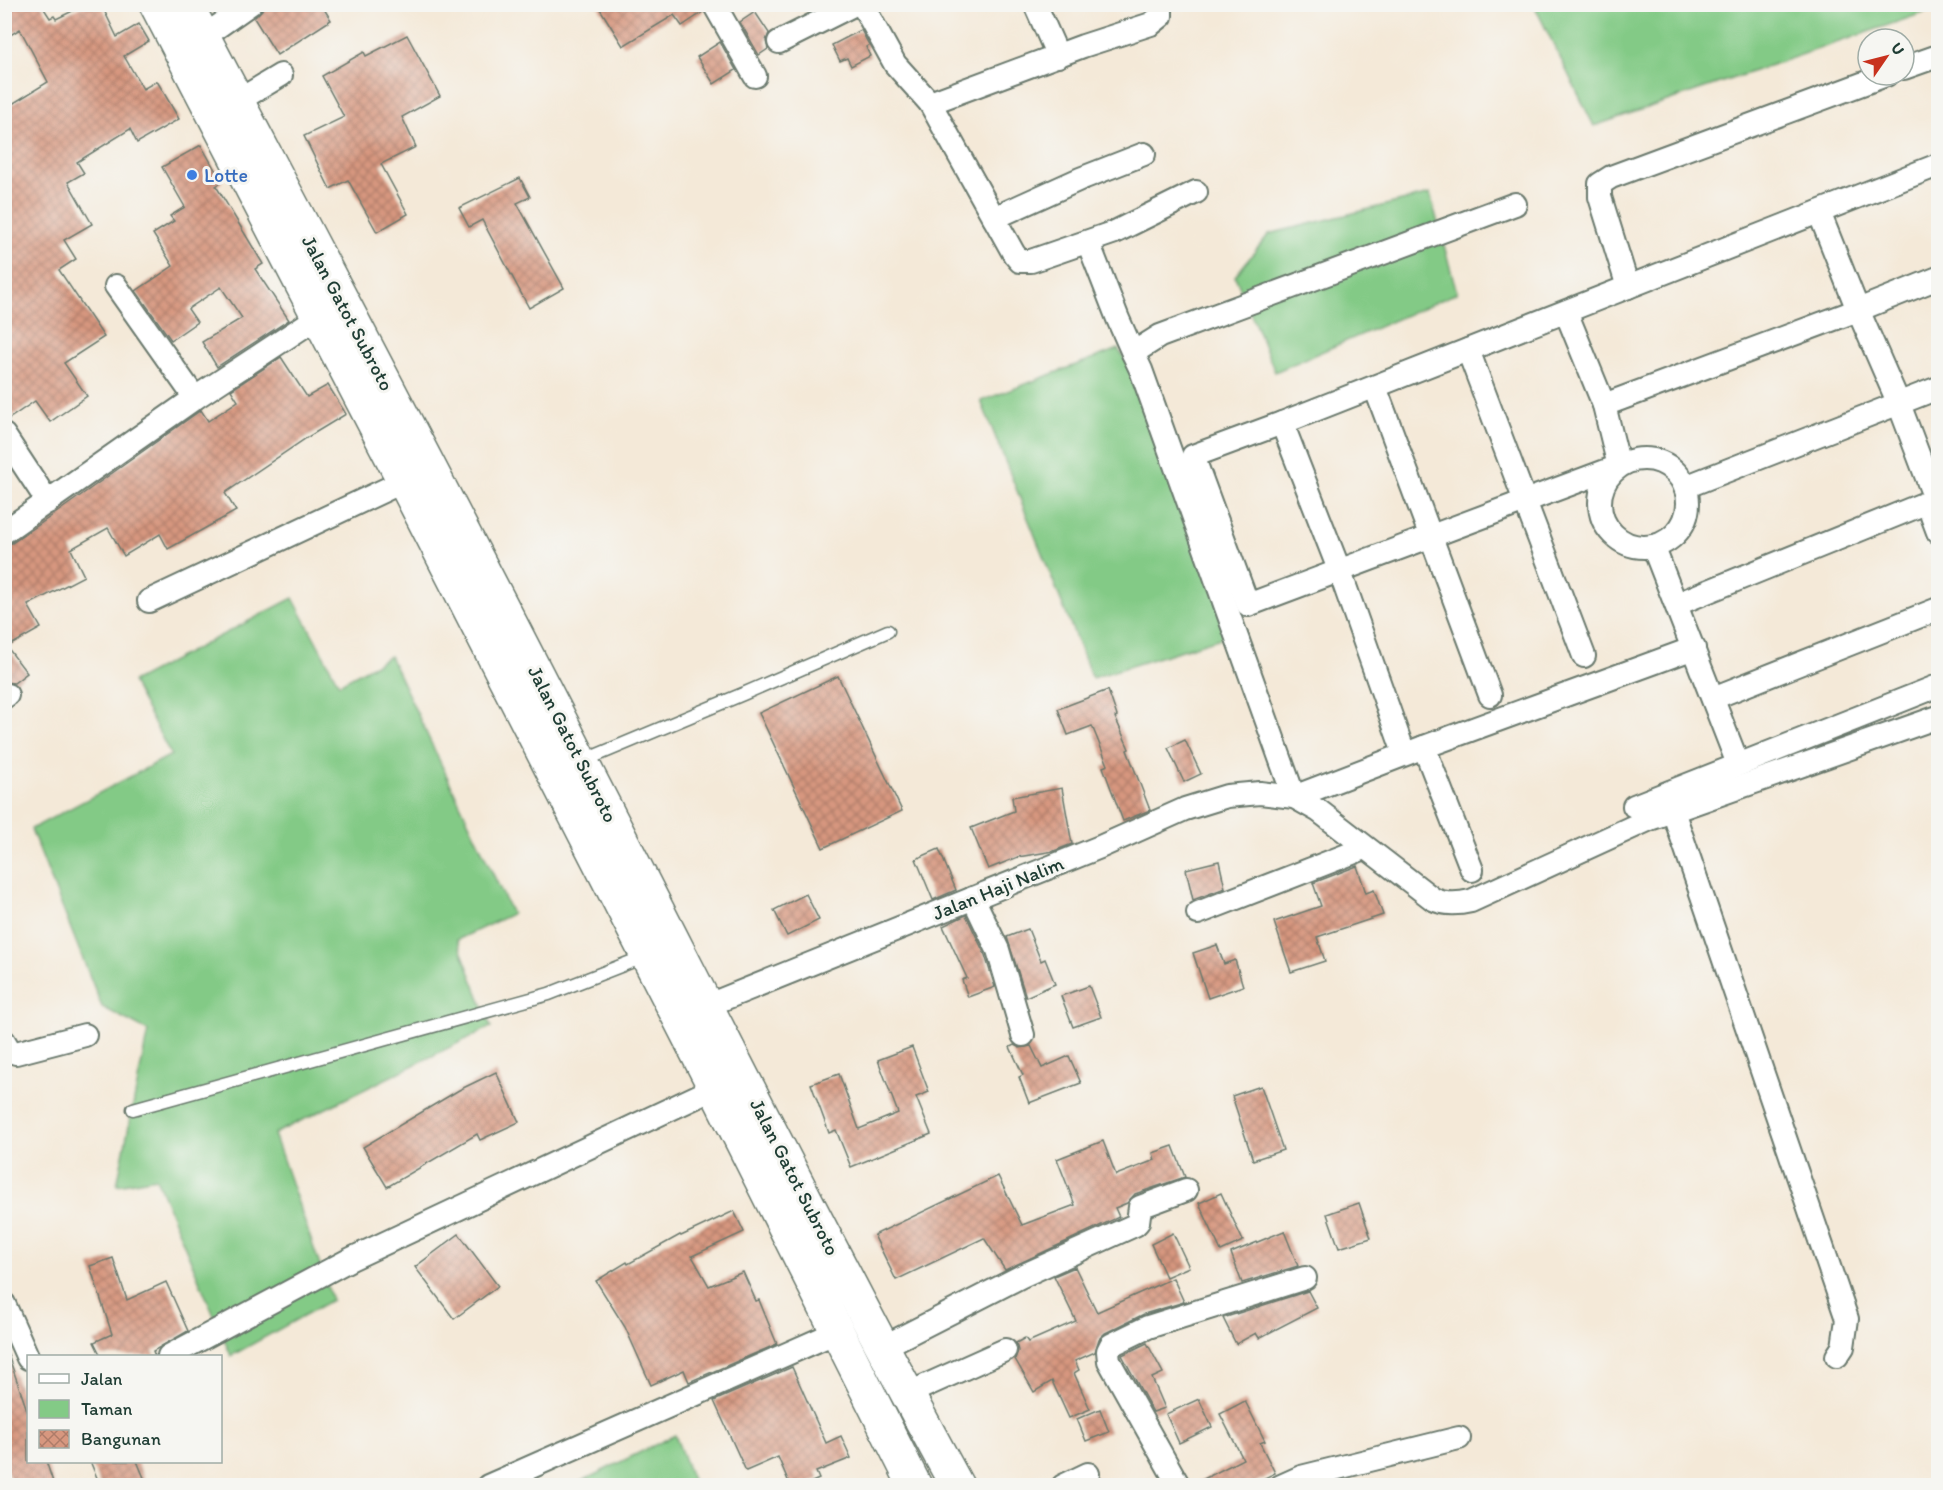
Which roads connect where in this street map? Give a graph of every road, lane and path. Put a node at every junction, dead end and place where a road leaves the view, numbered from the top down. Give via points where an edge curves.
1 (156, 4) edge
2 (186, 4) edge
3 (250, 4) edge
4 (714, 4) edge
5 (855, 4) edge
6 (861, 4) edge
7 (1035, 4) edge
8 (1161, 4) edge
9 (203, 37) junction
10 (778, 42) dead end
11 (1058, 56) junction
12 (1938, 56) edge
13 (1916, 64) edge
14 (281, 75) dead end
15 (754, 76) dead end
16 (1856, 86) edge
17 (236, 102) junction
18 (930, 103) junction
19 (1144, 154) dead end
20 (1938, 165) edge
21 (1196, 192) dead end
22 (1515, 204) dead end
23 (1819, 212) junction
24 (994, 218) junction
25 (1088, 242) junction
26 (1938, 278) edge
27 (116, 286) dead end
28 (1628, 287) junction
29 (1858, 310) junction
30 (1566, 312) junction
31 (318, 317) junction
32 (1468, 350) junction
33 (1133, 353) junction
34 (1375, 387) junction
35 (1938, 388) edge
36 (195, 398) junction
37 (1899, 404) junction
38 (1604, 405) junction
39 (1282, 423) junction
40 (4, 435) edge
41 (1619, 466) junction
42 (405, 481) junction
43 (1685, 487) junction
44 (1937, 499) edge
45 (1525, 501) junction
46 (48, 502) junction
47 (4, 532) edge
48 (1938, 532) edge
49 (1430, 537) junction
50 (1653, 546) junction
51 (1340, 572) junction
52 (149, 601) dead end
53 (1677, 604) junction
54 (1938, 609) edge
55 (888, 631) dead end
56 (1694, 648) junction
57 (1584, 656) dead end
58 (1938, 686) edge
59 (1490, 696) dead end
60 (1713, 698) junction
61 (1938, 717) edge
62 (1414, 750) junction
63 (582, 761) junction
64 (1738, 764) junction
65 (1294, 797) junction
66 (1634, 806) dead end
67 (1673, 811) junction
68 (1365, 848) junction
69 (1472, 870) dead end
70 (973, 898) junction
71 (1198, 913) dead end
72 (648, 956) junction
73 (706, 1006) junction
74 (85, 1035) dead end
75 (1023, 1035) dead end
76 (7, 1049) edge
77 (715, 1088) junction
78 (133, 1109) dead end
79 (1186, 1190) dead end
80 (1305, 1278) dead end
81 (4, 1304) edge
82 (838, 1331) junction
83 (883, 1347) junction
84 (1005, 1350) dead end
85 (171, 1355) edge
86 (27, 1356) edge
87 (1838, 1356) dead end
88 (907, 1394) junction
89 (1459, 1438) dead end
90 (1088, 1474) dead end
91 (488, 1485) edge
92 (915, 1485) edge
93 (957, 1485) edge
94 (1063, 1485) edge
95 (1179, 1485) edge
96 (1281, 1485) edge

1 - 31 highway, Jalan Gatot Subroto
2 - 9 highway, Jalan Gatot Subroto
3 - 9 street
4 - 15 street
5 - 10 street
6 - 18 street via 895,64
7 - 11 street
8 - 11 street via 1161,16 1151,24
9 - 17 highway, Jalan Gatot Subroto
11 - 18 street
12 - 13 street
14 - 17 street
16 - 28 street via 1600,184 1600,197
17 - 63 highway, Jalan Gatot Subroto
18 - 24 street
19 - 24 street
20 - 23 street
21 - 25 street
22 - 33 street via 1160,336
23 - 28 street
23 - 29 street
24 - 25 street via 1020,261
25 - 33 street
26 - 29 street
27 - 36 street
28 - 30 street
29 - 37 street
29 - 38 street
30 - 32 street
30 - 38 street
31 - 36 street
31 - 42 highway, Jalan Gatot Subroto
32 - 34 street
32 - 45 street
33 - 65 street
34 - 39 street
34 - 49 street
35 - 37 street
36 - 46 street
37 - 43 street
37 - 44 street
38 - 41 street
39 - 51 street
39 - 51 street via 1193,456 1248,605
40 - 46 street
41 - 43 street via 1637,459 1652,460 1666,465
41 - 45 street
41 - 50 street via 1604,484 1600,497 1605,524 1626,543
42 - 52 street
42 - 72 highway, Jalan Gatot Subroto
43 - 50 street via 1685,518 1677,532
44 - 48 street via 1932,516
44 - 53 street
45 - 49 street
45 - 57 street
46 - 47 street
49 - 51 street
49 - 59 street
50 - 53 street
51 - 62 street
53 - 56 street
54 - 60 street
55 - 63 lane
56 - 60 street
56 - 62 street
58 - 64 street
60 - 64 street
61 - 67 street
62 - 65 street
62 - 69 street
63 - 73 highway, Jalan Gatot Subroto
64 - 66 street
65 - 68 street via 1319,811
65 - 70 street, Jalan Haji Nalim via 1260,793 1227,796 1185,809
67 - 68 street via 1458,904 1433,899
67 - 87 street via 1848,1319
68 - 71 street
70 - 73 street, Jalan Haji Nalim
70 - 75 street via 998,950
72 - 77 highway, Jalan Gatot Subroto
72 - 78 lane via 549,994
73 - 83 highway, Jalan Gatot Subroto
74 - 76 street via 16,1053
77 - 82 highway, Jalan Gatot Subroto
77 - 85 street via 351,1259
79 - 83 street via 1140,1207 1135,1225 1022,1276
80 - 95 street via 1148,1327 1111,1345 1109,1361
81 - 86 street
82 - 91 street
82 - 92 highway, Jalan Gatot Subroto
83 - 88 highway, Jalan Gatot Subroto
84 - 88 street
88 - 93 highway, Jalan Gatot Subroto
89 - 96 street
90 - 94 street

